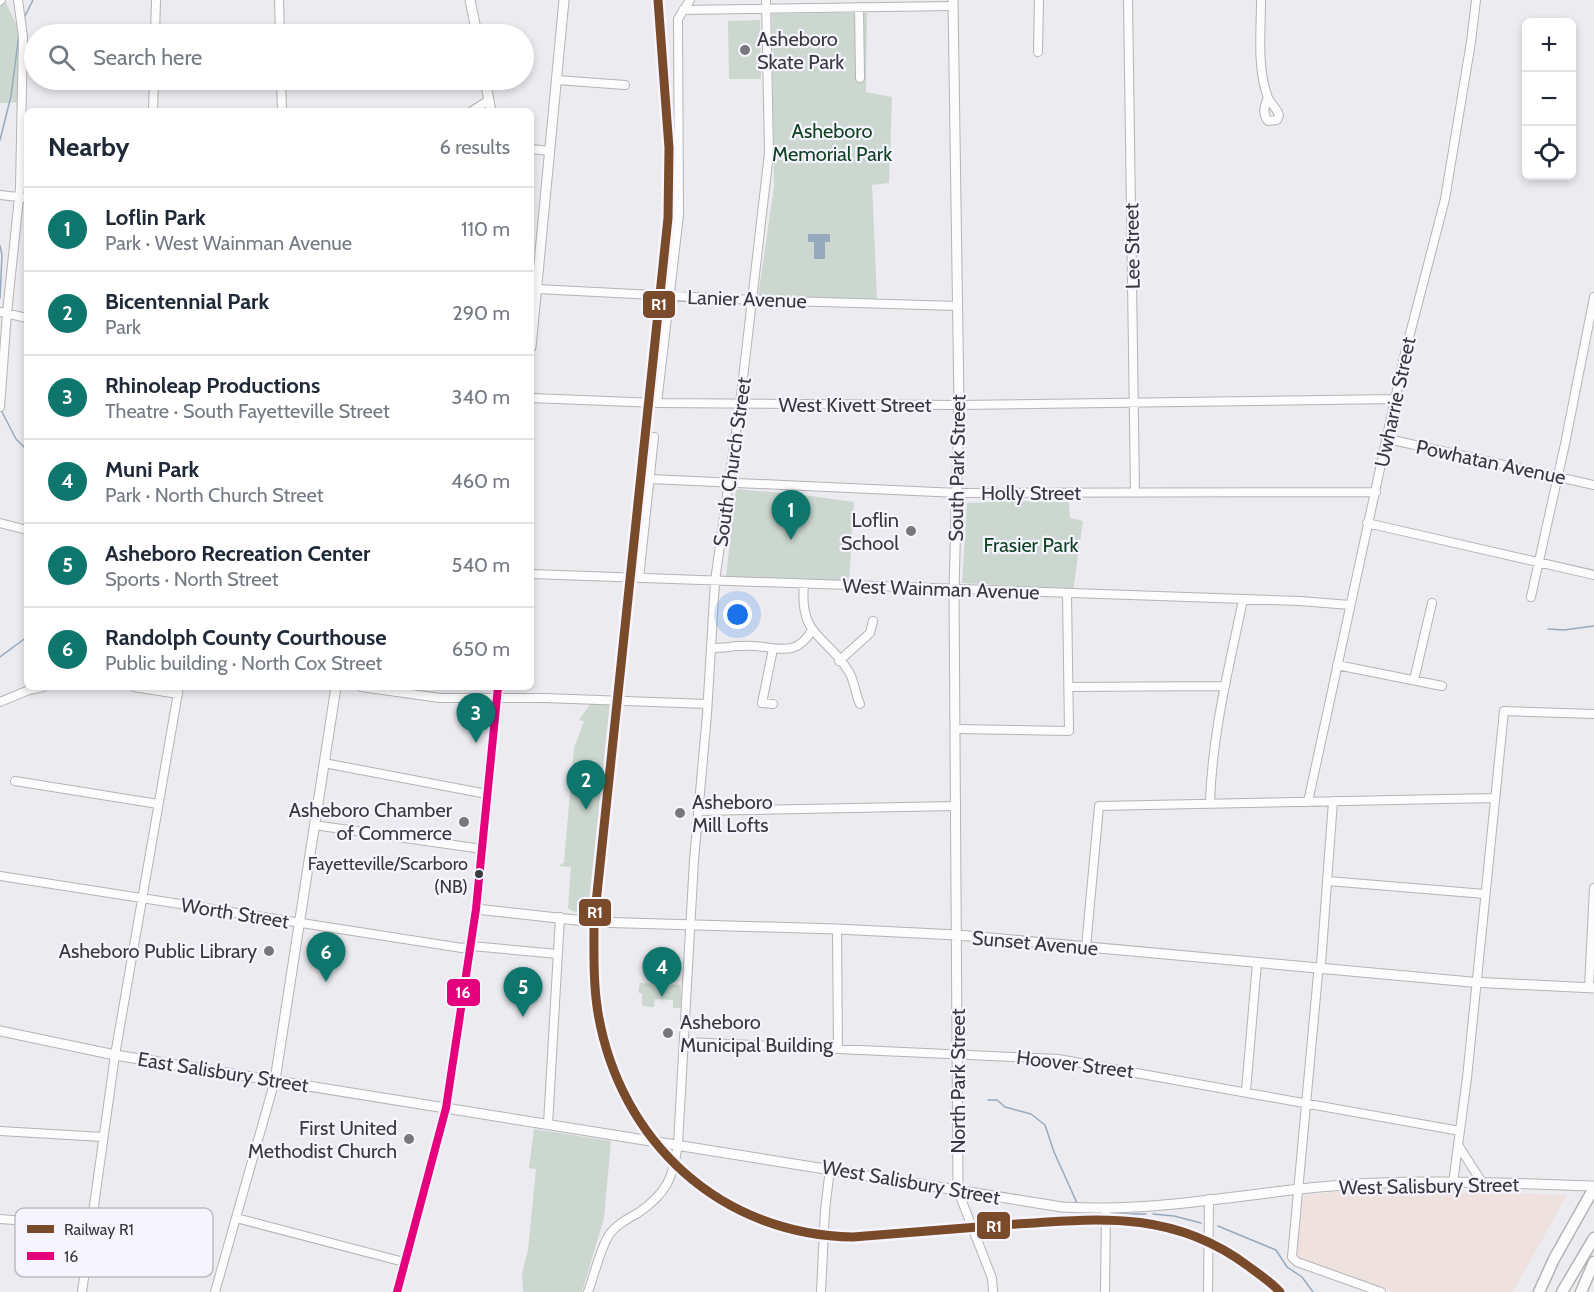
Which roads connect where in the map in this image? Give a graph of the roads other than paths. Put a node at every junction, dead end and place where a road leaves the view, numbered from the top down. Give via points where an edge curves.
1 (18, 0) edge
2 (156, 0) edge
3 (279, 0) edge
4 (470, 0) edge
5 (564, 0) edge
6 (690, 0) edge
7 (1039, 0) edge
8 (1128, 0) edge
9 (1261, 0) edge
10 (1476, 0) edge
11 (953, 3) edge
12 (766, 4) edge
13 (859, 7) junction
14 (683, 10) junction
15 (155, 24) edge
16 (280, 24) edge
17 (475, 24) edge
18 (1038, 52) dead end
19 (860, 78) dead end
20 (557, 80) junction
21 (625, 85) dead end
22 (154, 90) edge
23 (281, 90) edge
24 (487, 90) edge
25 (1268, 98) dead end
26 (489, 100) junction
27 (153, 108) edge
28 (282, 108) edge
29 (477, 108) edge
30 (490, 108) edge
31 (534, 148) edge
32 (550, 151) junction
33 (0, 195) edge
34 (17, 197) junction
35 (24, 198) edge
36 (537, 289) junction
37 (669, 296) junction
38 (1594, 297) edge
39 (752, 300) junction
40 (958, 306) junction
41 (3, 313) edge
42 (24, 317) edge
43 (534, 318) edge
44 (534, 398) edge
45 (1395, 399) junction
46 (657, 403) junction
47 (740, 404) junction
48 (1134, 404) junction
49 (959, 405) junction
50 (0, 407) edge
51 (654, 437) dead end
52 (1388, 439) junction
53 (1558, 477) junction
54 (650, 479) junction
55 (729, 483) junction
56 (1594, 484) edge
57 (1135, 492) junction
58 (1376, 492) junction
59 (958, 493) junction
60 (0, 523) edge
61 (1367, 523) junction
62 (24, 529) edge
63 (1539, 563) junction
64 (534, 574) edge
65 (1594, 574) edge
66 (639, 578) junction
67 (715, 581) junction
68 (804, 584) junction
69 (954, 589) junction
70 (1067, 593) junction
71 (1531, 597) dead end
72 (1243, 600) junction
73 (1432, 603) dead end
74 (1350, 605) junction
75 (873, 621) dead end
76 (812, 630) junction
77 (711, 648) junction
78 (773, 649) junction
79 (839, 661) junction
80 (1337, 665) junction
81 (1414, 680) junction
82 (1225, 686) junction
83 (1442, 686) dead end
84 (1069, 687) junction
85 (32, 690) edge
86 (178, 690) edge
87 (336, 690) edge
88 (380, 690) edge
89 (498, 690) edge
90 (497, 698) junction
91 (0, 702) edge
92 (707, 704) junction
93 (774, 704) dead end
94 (860, 704) dead end
95 (1594, 714) edge
96 (956, 729) junction
97 (324, 763) junction
98 (15, 781) dead end
99 (488, 794) junction
100 (1495, 798) junction
101 (1333, 801) junction
102 (1308, 802) junction
103 (1210, 803) junction
104 (158, 804) junction
105 (956, 806) junction
106 (698, 811) junction
107 (314, 825) junction
108 (482, 849) junction
109 (0, 876) edge
110 (1328, 880) junction
111 (1594, 888) edge
112 (1485, 894) junction
113 (142, 898) junction
114 (476, 909) junction
115 (560, 917) junction
116 (299, 924) junction
117 (691, 924) junction
118 (837, 929) junction
119 (957, 935) junction
120 (471, 946) junction
121 (1086, 947) junction
122 (558, 954) junction
123 (1257, 963) junction
124 (1320, 969) junction
125 (1476, 982) junction
126 (1592, 988) edge
127 (0, 1031) edge
128 (685, 1042) junction
129 (838, 1049) junction
130 (115, 1054) junction
131 (957, 1054) junction
132 (275, 1080) junction
133 (1245, 1091) junction
134 (1305, 1102) junction
135 (446, 1108) junction
136 (548, 1124) junction
137 (0, 1131) edge
138 (1460, 1131) junction
139 (103, 1137) junction
140 (678, 1144) junction
141 (1458, 1145) junction
142 (830, 1169) junction
143 (1453, 1183) junction
144 (1483, 1184) junction
145 (1594, 1187) edge
146 (1297, 1190) junction
147 (958, 1191) junction
148 (1209, 1199) junction
149 (93, 1208) edge
150 (1106, 1208) junction
151 (236, 1218) junction
152 (0, 1219) edge
153 (15, 1220) edge
154 (1594, 1238) edge
155 (404, 1262) junction
156 (1594, 1262) edge
157 (84, 1277) edge
158 (1366, 1289) edge
159 (82, 1292) edge
160 (215, 1292) edge
161 (397, 1292) edge
162 (588, 1292) edge
163 (821, 1292) edge
164 (993, 1292) edge
165 (1105, 1292) edge
166 (1208, 1292) edge
167 (1381, 1292) edge
168 (1539, 1292) edge
169 (1562, 1292) edge
170 (1581, 1292) edge

1 - 34 street via 23,37
2 - 15 street
3 - 16 street
4 - 17 main road
5 - 20 main road
6 - 14 street
7 - 18 street
8 - 48 street, Lee Street
9 - 25 street via 1263,75
10 - 45 street, Uwharrie Street via 1451,172
11 - 13 street
11 - 40 main road, South Park Street
12 - 13 street
12 - 14 street
12 - 39 street, South Church Street via 769,153
13 - 19 street
14 - 37 street via 678,19 679,215
20 - 21 street
20 - 32 main road
22 - 27 street
23 - 28 street
24 - 26 main road
26 - 29 street
26 - 30 main road
31 - 32 street
32 - 36 main road
33 - 34 street
34 - 35 street
34 - 41 street
36 - 37 street, Lanier Avenue
36 - 43 main road
37 - 39 street, Lanier Avenue
37 - 46 street
38 - 53 street
39 - 40 street, Lanier Avenue
39 - 47 street, South Church Street
40 - 49 main road, South Park Street
41 - 42 street
41 - 50 street
44 - 46 street, West Kivett Street
45 - 48 street, West Kivett Street
45 - 52 street, Uwharrie Street
46 - 47 street, West Kivett Street
47 - 49 street, West Kivett Street
47 - 55 street, South Church Street
48 - 49 street, West Kivett Street
48 - 57 street, Lee Street
49 - 59 main road, South Park Street
51 - 54 street
52 - 53 street, Powhatan Avenue
52 - 58 street, Uwharrie Street
53 - 56 street, Powhatan Avenue
53 - 63 street
54 - 55 street, Holly Street
54 - 66 street
55 - 59 street, Holly Street
55 - 67 street, South Church Street
57 - 58 street, Holly Street
57 - 59 street, Holly Street
58 - 61 street, Uwharrie Street
59 - 69 main road, South Park Street
60 - 62 street
61 - 63 street
61 - 74 street, Uwharrie Street
63 - 65 street
63 - 71 street
64 - 66 street, West Wainman Avenue
66 - 67 street, West Wainman Avenue
67 - 68 street, West Wainman Avenue
67 - 77 street, South Church Street
68 - 69 street, West Wainman Avenue
68 - 76 street via 803,610
69 - 70 street, West Wainman Avenue
69 - 96 main road, South Park Street
70 - 72 street, West Wainman Avenue
70 - 84 street
72 - 74 street, West Wainman Avenue
72 - 82 street
73 - 81 street
74 - 80 street, Uwharrie Street
75 - 79 street via 870,633
76 - 78 street via 795,647
76 - 79 street
77 - 78 street
77 - 92 street, South Church Street
78 - 93 street via 762,704
79 - 94 street via 850,673
80 - 81 street
80 - 102 street, Uwharrie Street
81 - 83 street
82 - 84 street
82 - 103 street via 1212,755
84 - 96 street via 1070,731
85 - 91 street
86 - 104 street
87 - 97 main road
88 - 90 street via 431,698
89 - 90 main road
90 - 92 street
90 - 99 main road
92 - 106 street, South Church Street
95 - 100 street via 1504,711
96 - 105 main road, South Park Street
97 - 99 street
97 - 107 main road
98 - 104 street
99 - 108 main road
100 - 101 street
100 - 112 street
101 - 102 street
101 - 110 street
102 - 103 street
103 - 121 street via 1098,806
104 - 113 street
105 - 106 street
105 - 119 main road, South Park Street
106 - 117 street, South Church Street
107 - 108 street
107 - 116 main road
108 - 114 main road
109 - 113 street, Worth Street
110 - 112 street
110 - 124 street
111 - 126 street
112 - 125 street
113 - 116 street, Worth Street
113 - 130 street
114 - 115 main road, Sunset Avenue
114 - 120 main road
115 - 117 main road, Sunset Avenue via 594,922
115 - 122 street
116 - 120 street, Worth Street via 462,948
116 - 132 main road
117 - 118 main road, Sunset Avenue
117 - 128 street, South Church Street
118 - 119 main road, Sunset Avenue
118 - 129 street
119 - 121 main road, Sunset Avenue
119 - 131 main road, North Park Street
120 - 122 street, Worth Street
120 - 135 main road
121 - 123 main road, Sunset Avenue
122 - 136 street
123 - 124 main road, Sunset Avenue
123 - 133 street
124 - 125 main road, Sunset Avenue
124 - 134 street
125 - 126 main road, Sunset Avenue
125 - 138 street
127 - 130 main road, East Salisbury Street
128 - 129 street, Hoover Street
128 - 140 street, South Church Street
129 - 131 street, Hoover Street
130 - 132 main road, East Salisbury Street
130 - 139 street
131 - 133 street, Hoover Street via 1058,1059
131 - 147 main road, North Park Street
132 - 135 main road, East Salisbury Street
132 - 151 street
133 - 134 street, Hoover Street
134 - 138 street, Hoover Street
134 - 146 street
135 - 136 main road, West Salisbury Street
135 - 155 main road
136 - 140 main road, West Salisbury Street
137 - 139 street
138 - 141 street
139 - 149 street
140 - 142 main road, West Salisbury Street
140 - 162 street, South Church Street via 669,1184 608,1237
141 - 143 street
141 - 144 street
142 - 147 main road, West Salisbury Street
142 - 163 street
143 - 144 main road, West Salisbury Street
143 - 146 main road, West Salisbury Street via 1379,1183
144 - 145 main road, West Salisbury Street
145 - 168 highway
146 - 148 main road, West Salisbury Street
146 - 158 street via 1292,1257
147 - 150 main road, West Salisbury Street via 1062,1207
147 - 164 street, North Park Street via 992,1278
148 - 150 main road, West Salisbury Street
148 - 166 street
150 - 165 street
151 - 155 street
151 - 160 street
152 - 153 street
154 - 169 highway
155 - 161 main road
156 - 170 highway
157 - 159 street
158 - 167 street

